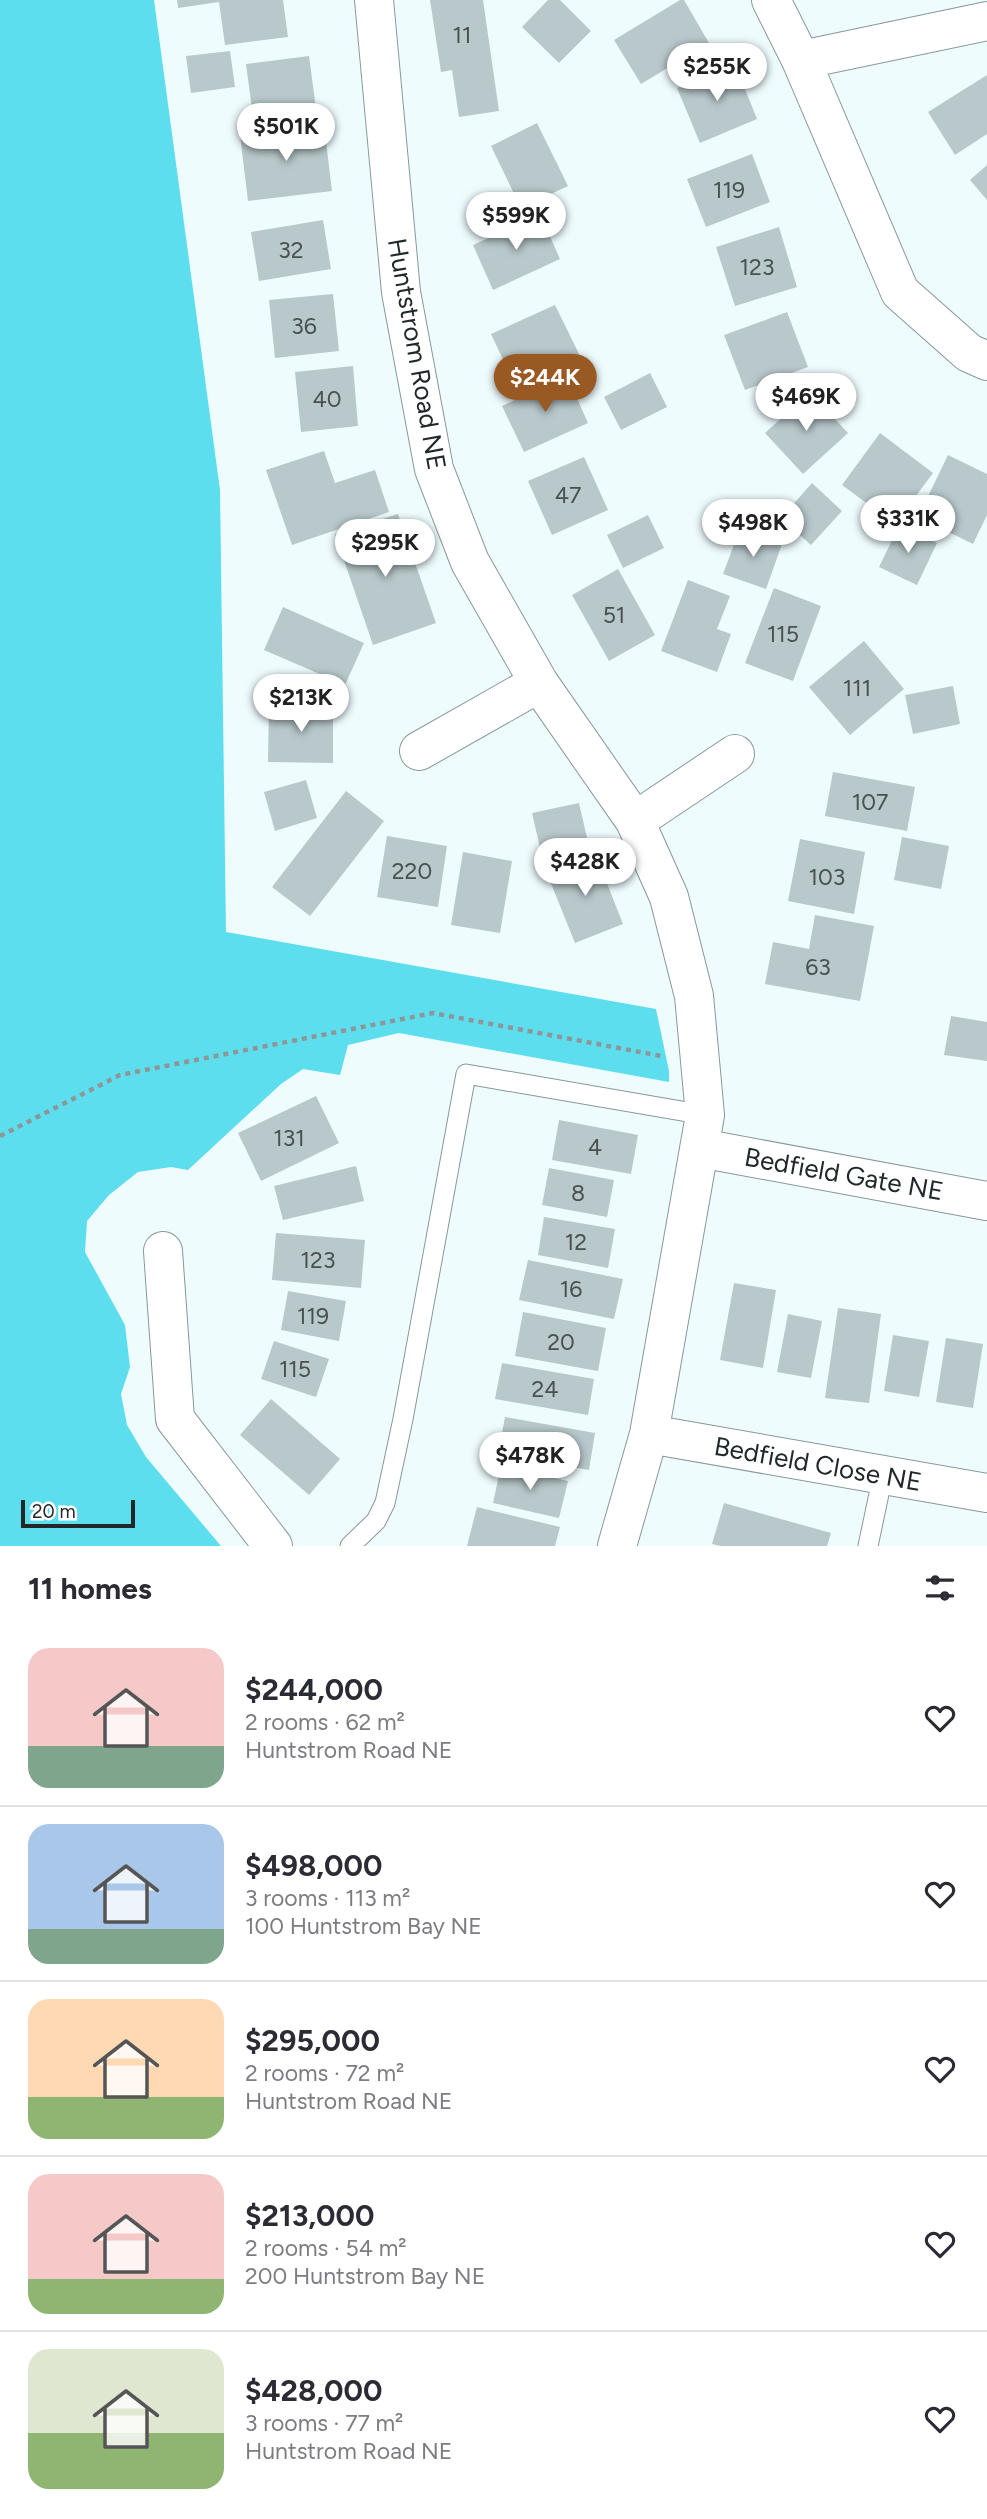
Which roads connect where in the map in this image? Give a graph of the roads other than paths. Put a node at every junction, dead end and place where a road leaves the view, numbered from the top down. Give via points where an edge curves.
1 (374, 0) edge
2 (771, 0) edge
3 (987, 21) edge
4 (801, 60) junction
5 (987, 361) edge
6 (538, 683) junction
7 (419, 751) dead end
8 (735, 754) dead end
9 (635, 821) junction
10 (703, 1131) junction
11 (987, 1201) edge
12 (163, 1251) dead end
13 (649, 1434) junction
14 (883, 1475) junction
15 (987, 1493) edge
16 (273, 1546) edge
17 (351, 1546) edge
18 (617, 1546) edge
19 (868, 1546) edge

1 - 6 street, Huntstrom Road NE via 401,292 434,469 470,562
2 - 4 street
3 - 4 street
4 - 5 street via 900,292 969,353
6 - 7 street
6 - 9 street, Huntstrom Road NE
8 - 9 street
9 - 10 street, Huntstrom Road NE via 668,897 694,996 703,1076
10 - 11 street, Bedfield Gate NE
10 - 13 street
10 - 17 lane via 466,1074 385,1503 376,1521
12 - 16 street via 175,1419
13 - 14 street, Bedfield Close NE
13 - 18 street
14 - 15 street, Bedfield Close NE
14 - 19 lane

